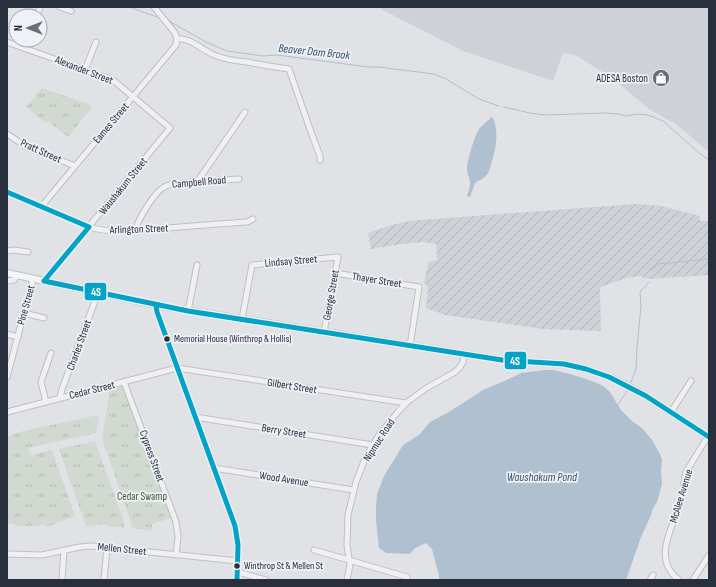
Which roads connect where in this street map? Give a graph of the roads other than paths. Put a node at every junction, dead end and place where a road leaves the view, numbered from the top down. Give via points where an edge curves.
1 (60, 7) edge
2 (155, 7) edge
3 (71, 11) dead end
4 (178, 39) junction
5 (7, 42) edge
6 (96, 42) dead end
7 (26, 49) joint
8 (85, 70) junction
9 (133, 96) junction
10 (244, 112) dead end
11 (170, 128) joint
12 (7, 134) edge
13 (320, 160) dead end
14 (75, 166) junction
15 (239, 179) dead end
16 (197, 182) junction
17 (7, 192) edge
18 (41, 207) junction
19 (253, 219) dead end
20 (89, 227) junction
21 (134, 230) junction
22 (7, 251) edge
23 (28, 252) dead end
24 (338, 257) joint
25 (197, 265) dead end
26 (7, 273) edge
27 (335, 273) junction
28 (17, 275) junction
29 (33, 279) junction
30 (7, 281) edge
31 (44, 281) junction
32 (98, 293) junction
33 (156, 305) junction
34 (188, 311) junction
35 (24, 313) junction
36 (44, 318) dead end
37 (242, 319) junction
38 (324, 332) junction
39 (7, 334) edge
40 (18, 337) junction
41 (410, 346) junction
42 (51, 353) dead end
43 (464, 354) junction
44 (177, 368) junction
45 (7, 376) edge
46 (124, 382) junction
47 (691, 382) dead end
48 (60, 398) junction
49 (46, 402) junction
50 (406, 403) junction
51 (7, 412) edge
52 (671, 412) junction
53 (195, 417) junction
54 (708, 435) edge
55 (373, 445) junction
56 (214, 468) junction
57 (353, 490) junction
58 (107, 548) junction
59 (64, 550) junction
60 (314, 550) dead end
61 (7, 554) edge
62 (176, 555) junction
63 (709, 555) edge
64 (349, 560) junction
65 (238, 562) junction
66 (238, 572) junction
67 (653, 574) dead end
68 (408, 578) edge
69 (62, 580) edge
70 (104, 580) edge
71 (237, 580) edge
72 (266, 580) edge
73 (347, 580) edge
74 (650, 580) edge
75 (679, 580) edge
76 (693, 580) edge

1 - 3 street
2 - 4 street
4 - 9 street, Eames Street via 176,45
4 - 13 street via 188,40 221,57 289,69
5 - 7 street, Alexander Street
6 - 8 street
7 - 8 street, Alexander Street
8 - 9 street, Alexander Street via 113,80
9 - 11 street, Alexander Street
9 - 14 street, Eames Street
10 - 16 street
11 - 20 street, Waushakum Street
12 - 14 street, Pratt Street via 28,147
14 - 18 street, Eames Street
15 - 16 street, Campbell Road
16 - 21 street, Campbell Road via 180,183 161,189
17 - 18 street, Arlington Street
18 - 20 street, Arlington Street
19 - 21 street, Arlington Street via 247,222
20 - 21 street, Arlington Street via 99,230
20 - 31 street, Waushakum Street
22 - 23 street
24 - 27 street, George Street
24 - 37 street, Lindsay Street via 252,265
25 - 34 street
26 - 28 main road
27 - 38 street, George Street
27 - 41 street, Thayer Street via 419,287
28 - 29 main road
28 - 30 street via 14,280
29 - 31 main road
29 - 35 street, Pine Street
31 - 32 main road
32 - 33 main road
32 - 48 street, Charles Street
33 - 34 main road
33 - 44 street
34 - 37 main road
35 - 36 street
35 - 40 street, Pine Street
37 - 38 main road
38 - 41 main road
39 - 40 street
40 - 45 street, Pine Street
41 - 43 main road
42 - 49 street via 41,382
43 - 50 street, Nipmuc Road via 460,367
43 - 52 main road via 510,361 564,364 586,369 624,384
44 - 46 street, Cedar Street
44 - 50 street, Gilbert Street
44 - 53 street
46 - 48 street, Cedar Street
46 - 62 street, Cypress Street via 176,522
47 - 52 street
48 - 49 street, Cedar Street
49 - 51 street, Cedar Street
50 - 55 street, Nipmuc Road
52 - 54 main road
53 - 55 street, Berry Street
53 - 56 street
54 - 75 street, McAlee Avenue via 686,472 681,502 667,541 666,560 675,578
55 - 57 street, Nipmuc Road
56 - 57 street, Wood Avenue
56 - 65 street via 237,532
57 - 64 street, Nipmuc Road via 347,523
58 - 59 street, Mellen Street via 85,546
58 - 62 street, Mellen Street
58 - 70 street
59 - 61 street, Mellen Street via 42,555
59 - 69 street
60 - 64 street
62 - 65 street, Mellen Street
63 - 76 street
64 - 68 street
64 - 73 street, Nipmuc Road
65 - 66 street
66 - 71 street
66 - 72 street
67 - 74 street

